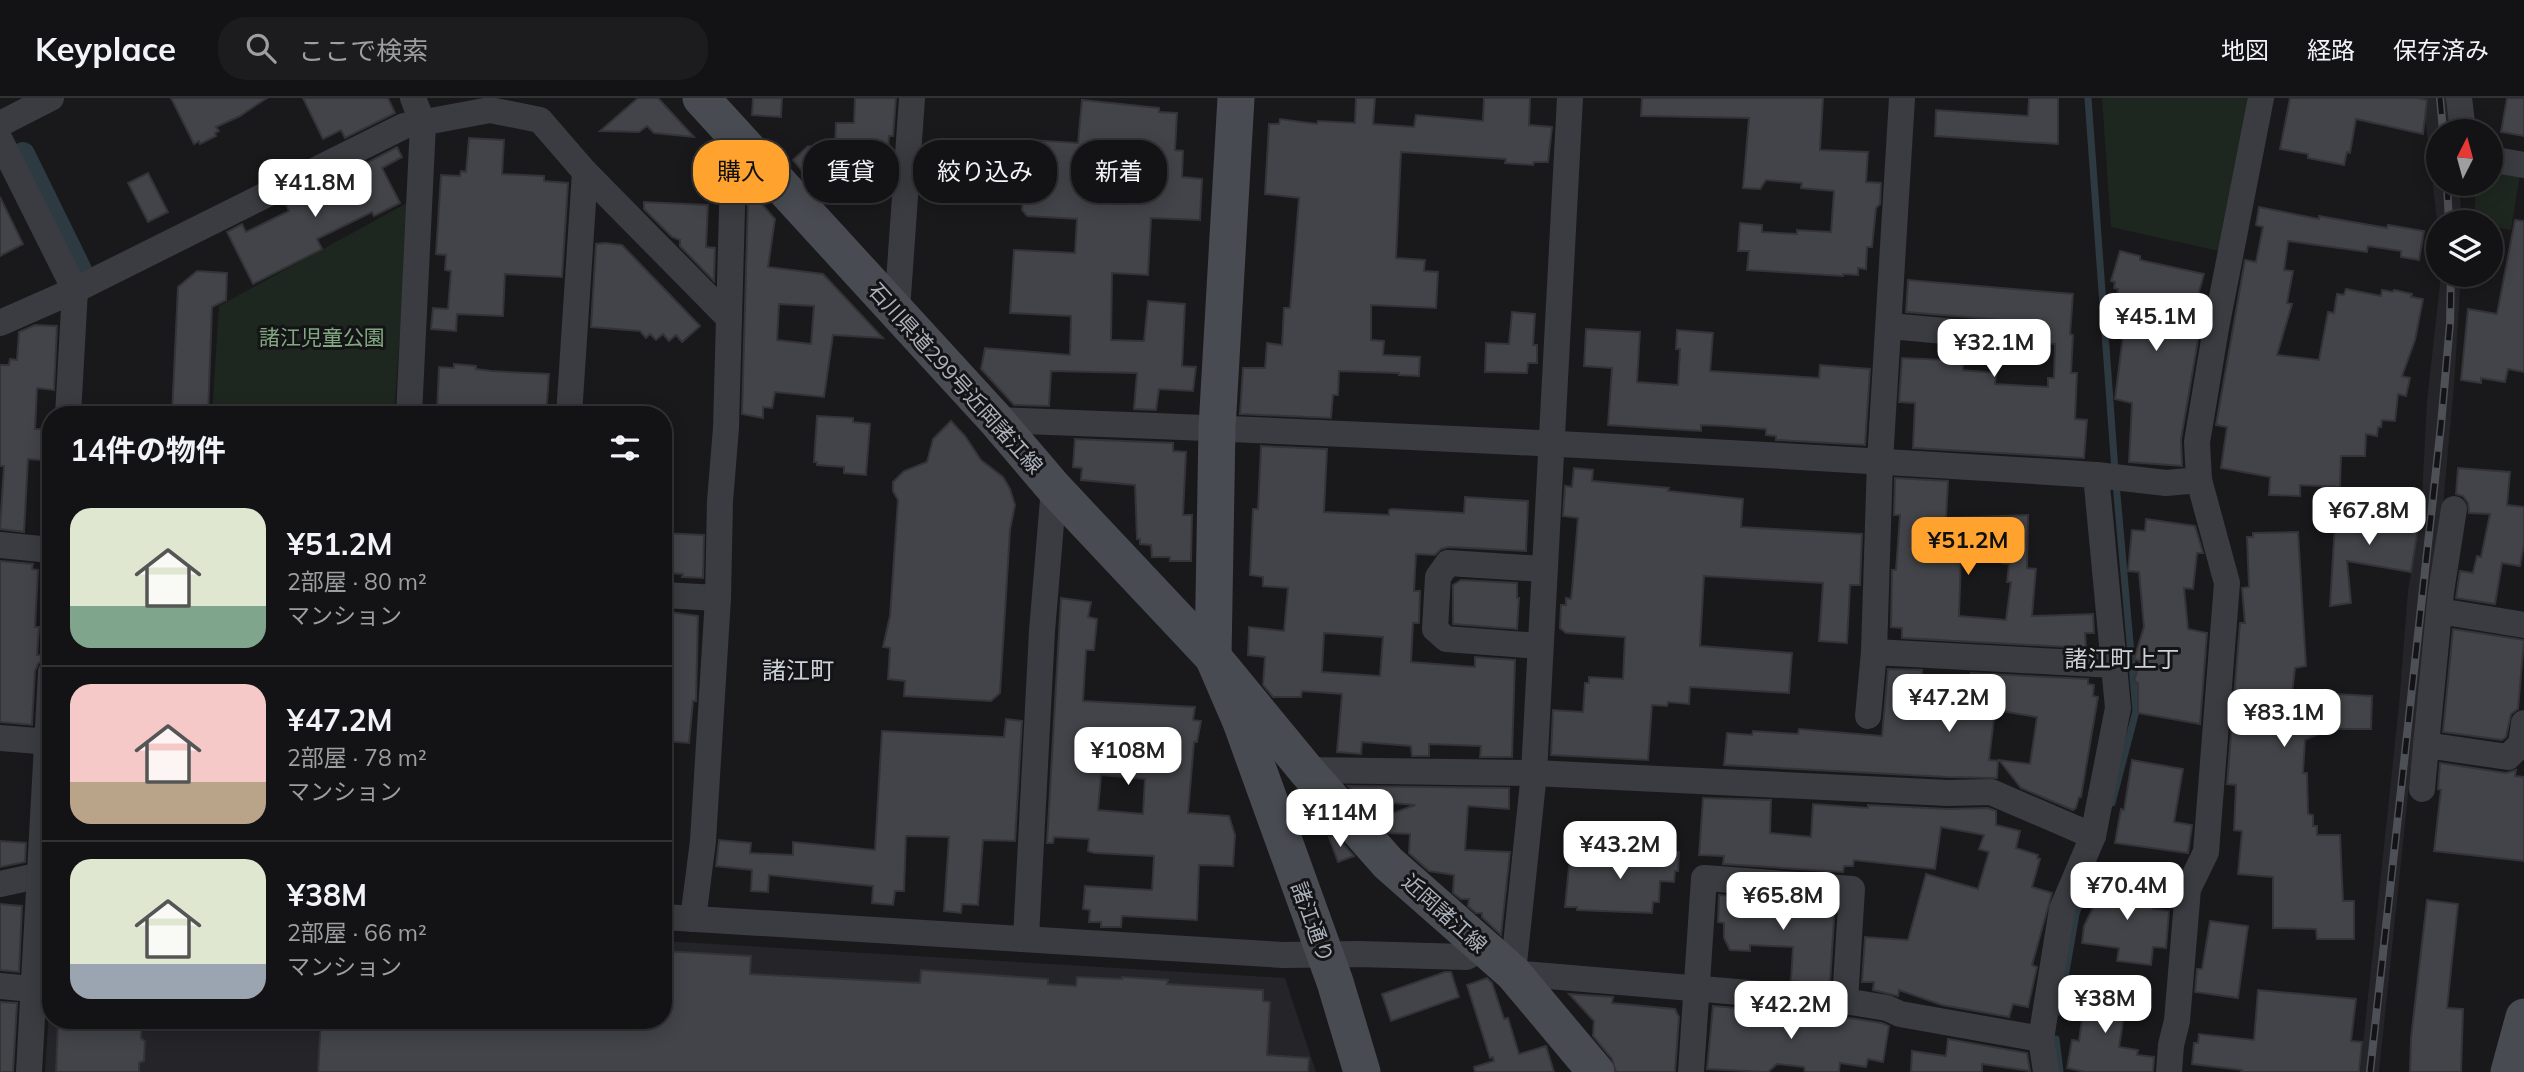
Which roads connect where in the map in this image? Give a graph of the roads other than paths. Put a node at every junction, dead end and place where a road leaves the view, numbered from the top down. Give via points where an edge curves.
1 (51, 98) edge
2 (413, 98) edge
3 (701, 98) edge
4 (912, 98) edge
5 (1236, 98) edge
6 (1570, 98) edge
7 (1902, 98) edge
8 (2260, 98) edge
9 (2459, 98) edge
10 (2462, 119) edge
11 (0, 124) edge
12 (424, 124) junction
13 (734, 136) junction
14 (0, 140) edge
15 (2503, 161) edge
16 (2524, 165) edge
17 (585, 172) junction
18 (75, 290) junction
19 (897, 310) junction
20 (728, 317) junction
21 (0, 323) edge
22 (1889, 326) junction
23 (2023, 338) dead end
24 (69, 406) edge
25 (409, 406) edge
26 (570, 406) edge
27 (996, 420) junction
28 (1217, 428) junction
29 (1550, 443) junction
30 (1880, 461) junction
31 (2096, 475) junction
32 (2199, 480) junction
33 (1054, 488) junction
34 (2454, 509) dead end
35 (0, 545) edge
36 (42, 549) edge
37 (1543, 569) junction
38 (672, 595) edge
39 (718, 598) junction
40 (2439, 611) junction
41 (2524, 625) edge
42 (1540, 646) junction
43 (1874, 652) junction
44 (1213, 657) junction
45 (2115, 665) junction
46 (1868, 716) dead end
47 (2524, 723) edge
48 (0, 738) edge
49 (42, 741) edge
50 (2426, 745) junction
51 (1306, 770) junction
52 (1534, 773) junction
53 (2422, 789) dead end
54 (2093, 836) junction
55 (42, 877) edge
56 (0, 884) edge
57 (42, 908) edge
58 (672, 918) edge
59 (693, 919) junction
60 (1026, 938) junction
61 (1484, 948) junction
62 (1324, 955) junction
63 (1513, 973) junction
64 (0, 986) edge
65 (32, 989) junction
66 (1696, 989) junction
67 (1845, 1001) junction
68 (2524, 1017) edge
69 (2041, 1040) junction
70 (29, 1072) edge
71 (1362, 1072) edge
72 (1596, 1072) edge
73 (1691, 1072) edge
74 (2046, 1072) edge
75 (2169, 1072) edge
76 (2509, 1072) edge

1 - 11 street
2 - 12 street
3 - 13 main road, 石川県道299号近岡諸江線
4 - 19 street
5 - 28 main road
6 - 29 street
7 - 22 street
8 - 32 street via 2197,442
9 - 10 street
12 - 17 street via 490,110 540,120
12 - 18 street via 404,126
12 - 25 street
13 - 19 main road, 石川県道299号近岡諸江線
13 - 20 street
14 - 18 street
15 - 16 street
17 - 20 street
17 - 26 street
18 - 21 street
18 - 24 street
19 - 27 main road, 石川県道299号近岡諸江線
20 - 39 street
22 - 23 street
22 - 30 street
27 - 28 street
27 - 33 main road, 石川県道299号近岡諸江線
28 - 29 street
28 - 44 main road
29 - 30 street
29 - 37 street
30 - 31 street
30 - 43 street
31 - 32 street via 2166,483
31 - 45 street
32 - 75 street via 2227,583 2206,852 2188,889
33 - 44 main road, 石川県道299号近岡諸江線
33 - 60 street
34 - 40 street
35 - 36 street
37 - 42 street
37 - 42 street via 1448,563 1438,577 1435,629 1446,639
38 - 39 street
39 - 59 street via 703,841
40 - 41 street
40 - 50 street
42 - 52 street
43 - 45 street
43 - 46 street
44 - 51 main road, 近岡諸江線
44 - 62 main road, 諸江通り via 1241,722
45 - 54 street via 2118,708
47 - 50 street via 2521,744 2508,757
48 - 49 street
50 - 53 street
51 - 52 street
51 - 61 main road, 近岡諸江線 via 1388,863
52 - 54 street via 1991,792
52 - 63 street
54 - 69 street via 2062,909
55 - 56 street
57 - 65 street
58 - 59 street
59 - 60 street
60 - 62 street
61 - 62 street via 1466,957
61 - 63 main road, 近岡諸江線
62 - 71 main road, 諸江通り
63 - 66 street
63 - 72 main road, 近岡諸江線
64 - 65 street
65 - 70 street
66 - 67 street
66 - 67 street via 1704,878 1852,889
66 - 73 street
67 - 69 street
68 - 76 main road
69 - 74 street

